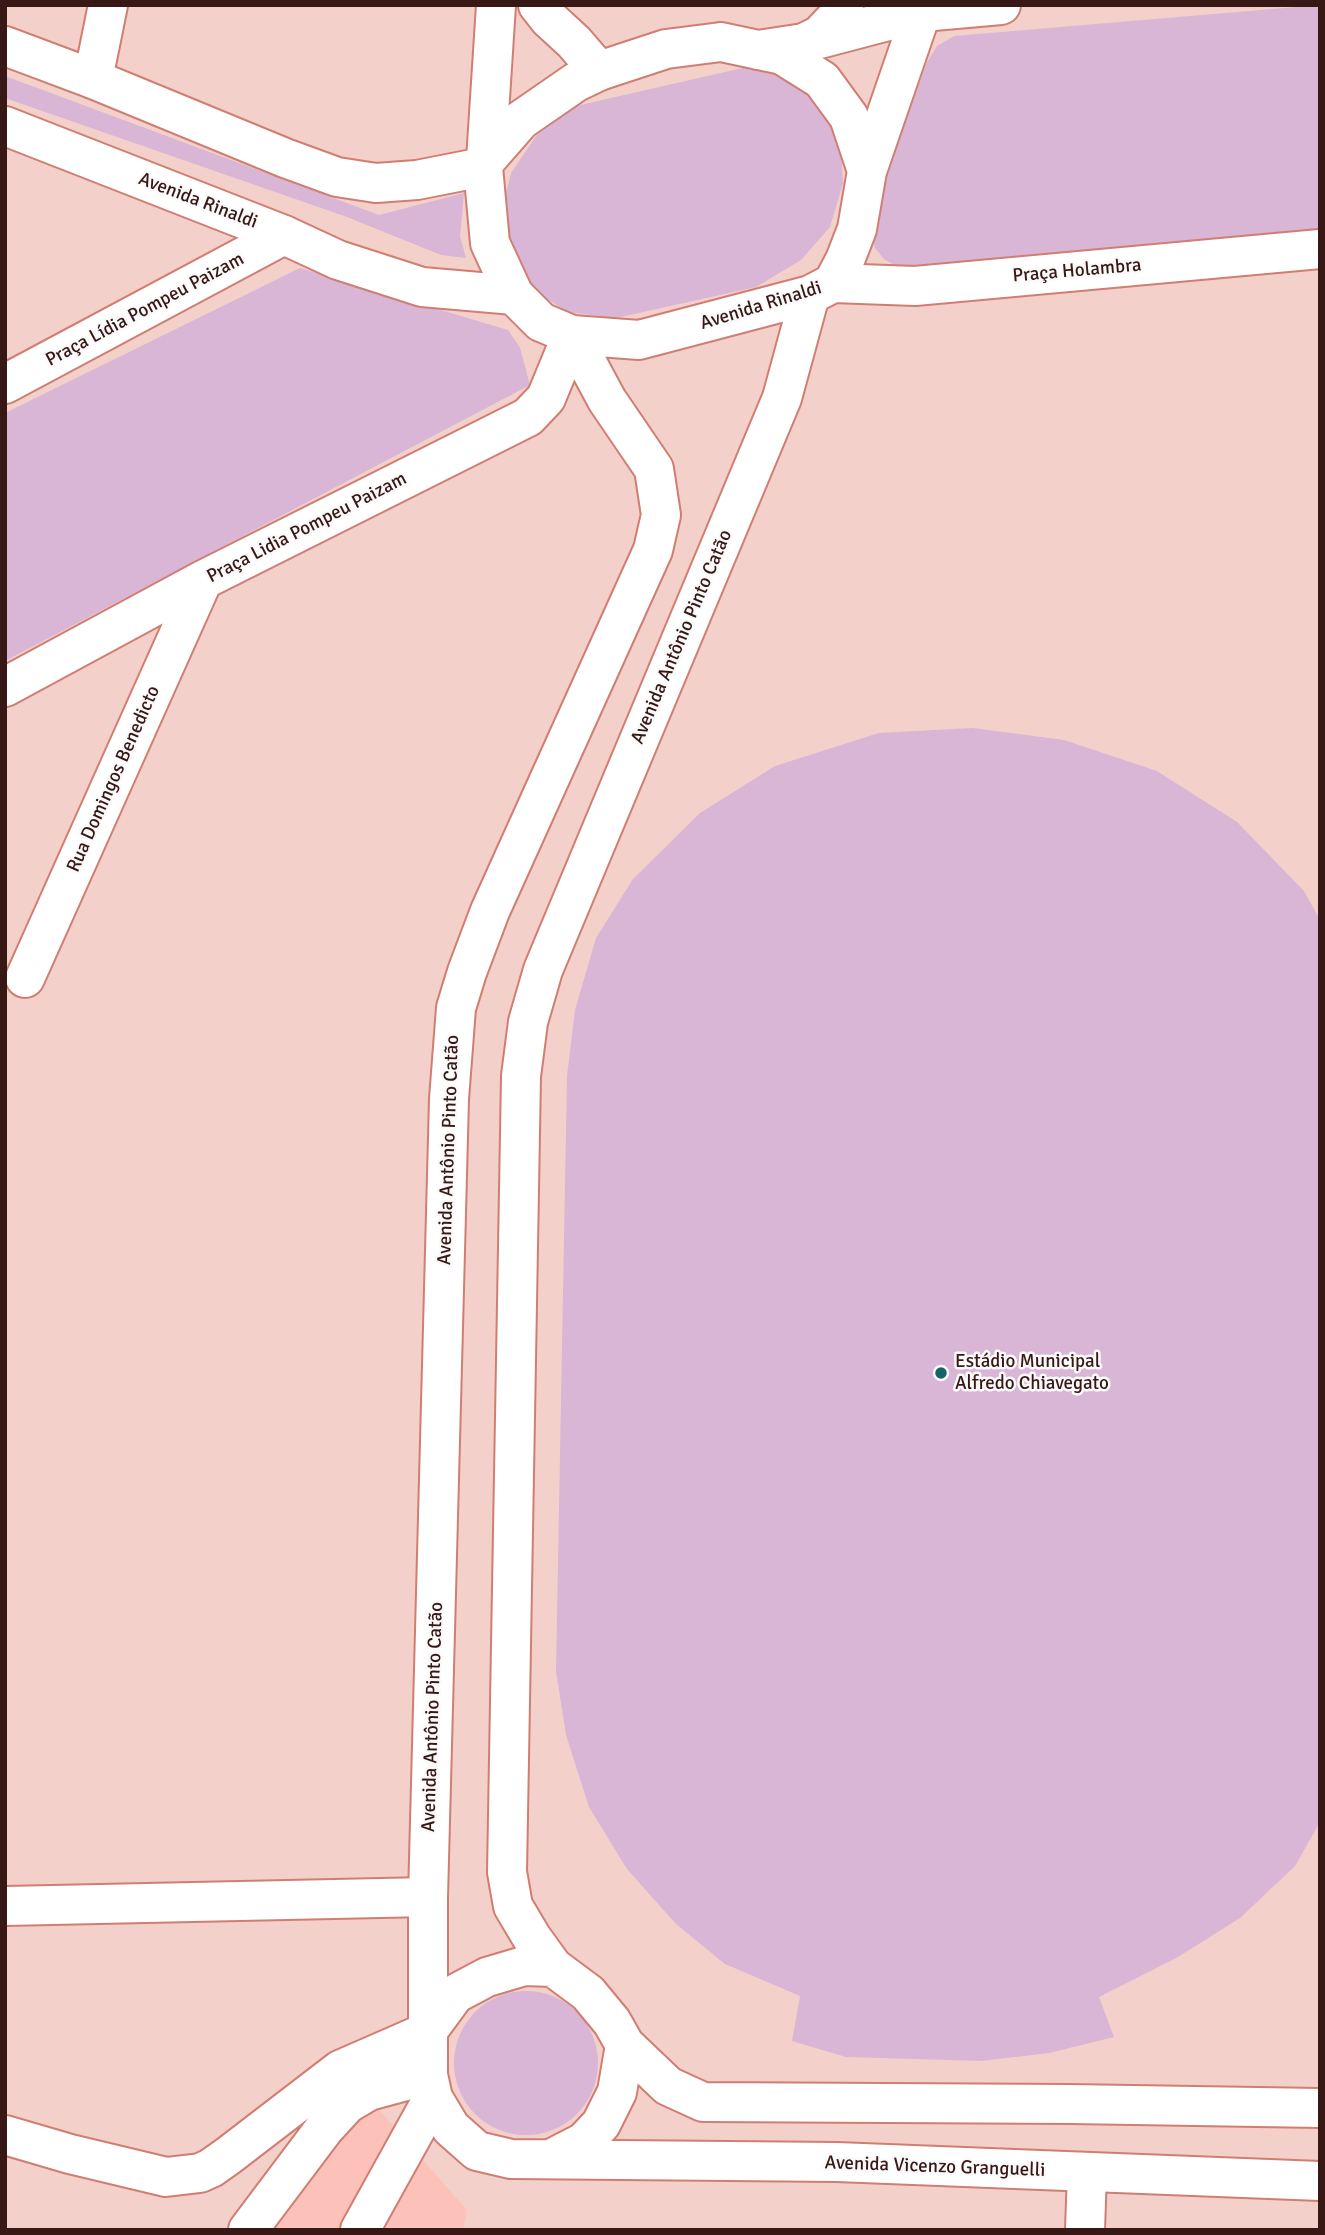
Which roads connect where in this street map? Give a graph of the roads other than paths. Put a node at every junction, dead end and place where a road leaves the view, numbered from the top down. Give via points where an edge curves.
1 (108, 5) edge
2 (496, 5) edge
3 (538, 5) edge
4 (844, 5) edge
5 (1001, 5) edge
6 (923, 9) edge
7 (804, 43) junction
8 (5, 46) edge
9 (755, 50) junction
10 (599, 71) junction
11 (93, 79) junction
12 (5, 126) edge
13 (484, 164) junction
14 (867, 171) junction
15 (284, 235) junction
16 (1320, 249) edge
17 (822, 289) junction
18 (514, 295) junction
19 (572, 335) junction
20 (5, 384) edge
21 (203, 580) junction
22 (5, 687) edge
23 (24, 978) dead end
24 (428, 1897) junction
25 (5, 1906) edge
26 (553, 1967) junction
27 (427, 2032) junction
28 (625, 2045) junction
29 (437, 2101) junction
30 (1320, 2108) edge
31 (5, 2135) edge
32 (551, 2160) junction
33 (1087, 2172) junction
34 (1320, 2181) edge
35 (248, 2230) edge
36 (360, 2230) edge
37 (1085, 2230) edge

1 - 11 main road
2 - 13 main road
3 - 10 main road
4 - 7 main road via 820,35
5 - 6 main road
6 - 7 main road
6 - 14 main road
7 - 9 main road
8 - 11 main road
9 - 10 main road, Avenida Rinaldi via 721,42 680,47
9 - 14 main road, Avenida Rinaldi via 782,55 822,80 849,117
10 - 13 main road, Avenida Rinaldi via 521,120
11 - 13 main road via 337,177 376,183 417,180
12 - 15 main road, Avenida Rinaldi
13 - 18 main road, Avenida Rinaldi via 490,243
14 - 17 main road, Avenida Rinaldi via 857,229 845,260
15 - 18 main road, Avenida Rinaldi via 338,260 422,288
15 - 20 main road, Praça Lídia Pompeu Paizam
16 - 17 main road, Praça Holambra via 915,286
17 - 19 main road, Avenida Rinaldi via 639,340
17 - 26 main road, Avenida Antônio Pinto Catão via 782,398 543,970 528,1022 521,1090 507,1872 513,1906
18 - 19 main road, Avenida Rinaldi via 541,322
19 - 21 main road, Praça Lidia Pompeu Paizam via 546,398 528,417
19 - 24 main road, Avenida Antônio Pinto Catão via 607,400 654,469 661,515 653,550 490,911 456,1008 449,1099
21 - 22 main road, Praça Lidia Pompeu Paizam
21 - 23 main road, Rua Domingos Benedicto
24 - 25 main road
24 - 27 main road, Avenida Antônio Pinto Catão
26 - 27 main road via 524,1966 487,1977 455,1994
26 - 28 main road via 589,1993
27 - 29 main road
27 - 31 main road via 341,2070 200,2173 166,2177
28 - 30 main road via 668,2086 703,2102
28 - 32 main road via 617,2092 601,2124 584,2143
29 - 32 main road via 477,2151 511,2159
29 - 35 main road via 369,2091 347,2104
29 - 36 main road
32 - 33 main road, Avenida Vicenzo Granguelli via 837,2162
33 - 34 main road, Avenida Vicenzo Granguelli
33 - 37 main road

